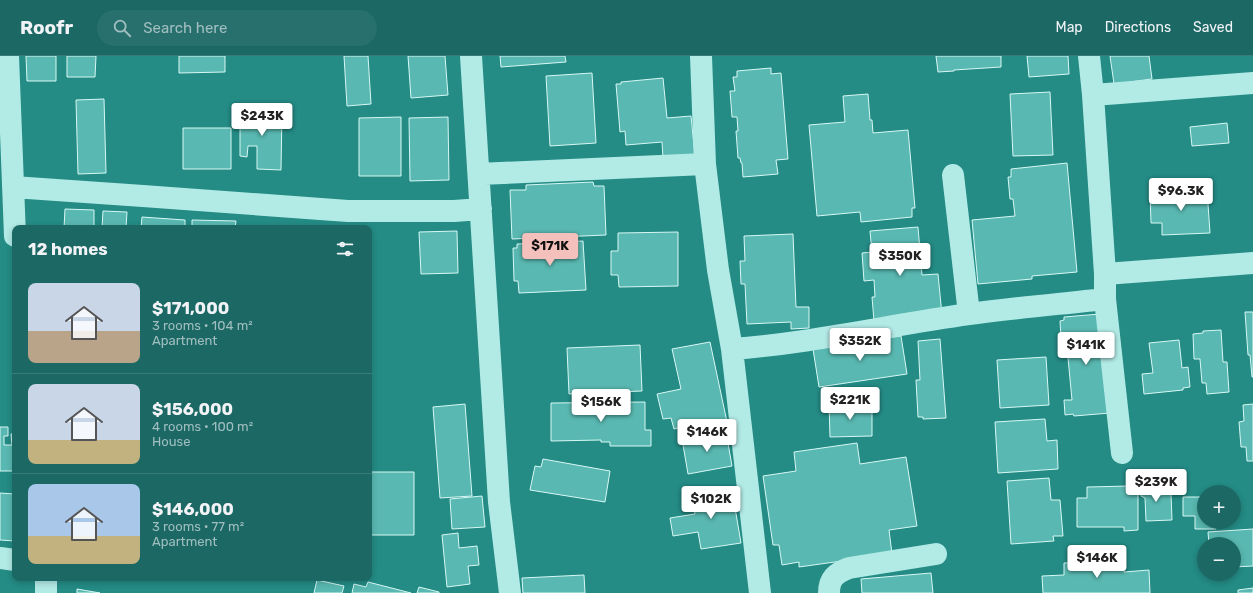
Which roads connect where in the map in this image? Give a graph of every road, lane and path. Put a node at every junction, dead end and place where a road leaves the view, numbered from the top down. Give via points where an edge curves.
1 (8, 56) edge
2 (470, 56) edge
3 (701, 56) edge
4 (1089, 56) edge
5 (1253, 83) edge
6 (1093, 95) junction
7 (705, 164) junction
8 (479, 174) junction
9 (953, 175) dead end
10 (13, 187) junction
11 (480, 209) junction
12 (15, 225) edge
13 (1253, 263) edge
14 (1105, 274) junction
15 (1105, 300) junction
16 (969, 314) junction
17 (732, 349) junction
18 (1122, 453) dead end
19 (936, 554) dead end
20 (0, 558) edge
21 (12, 560) edge
22 (46, 581) edge
23 (46, 593) edge
24 (510, 593) edge
25 (760, 593) edge
26 (829, 593) edge

1 - 10 street
2 - 8 street
3 - 7 street
4 - 6 street
5 - 6 street
6 - 14 street
7 - 8 street
7 - 17 street via 718,270
8 - 11 street
9 - 16 street
10 - 11 street via 348,211
10 - 12 street
11 - 24 street via 499,502
13 - 14 street
14 - 15 street
15 - 16 street
15 - 18 street
16 - 17 street via 856,333
17 - 25 street
19 - 26 street via 838,572 831,580
20 - 21 street
22 - 23 street

